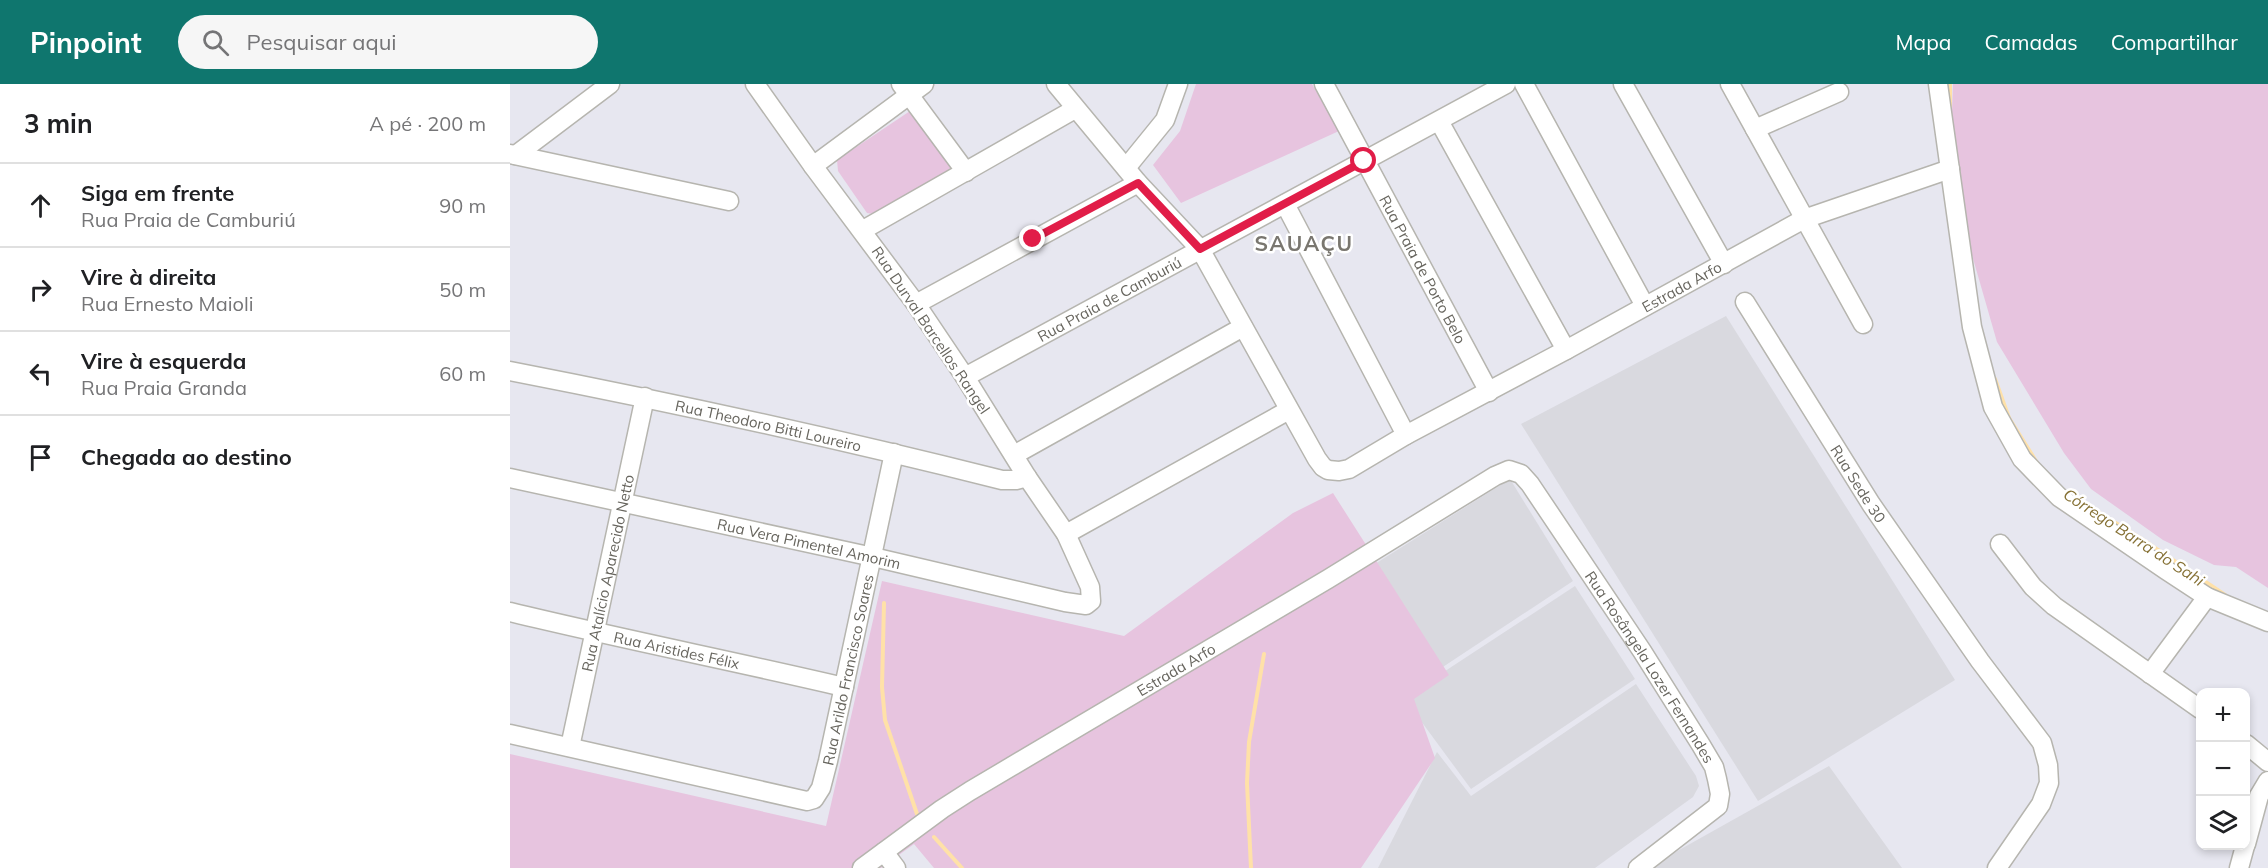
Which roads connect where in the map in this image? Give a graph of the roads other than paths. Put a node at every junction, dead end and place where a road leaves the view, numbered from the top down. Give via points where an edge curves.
1 (610, 84) edge
2 (755, 84) edge
3 (1056, 84) edge
4 (1178, 84) edge
5 (1324, 84) edge
6 (1506, 84) edge
7 (1524, 84) edge
8 (1623, 84) edge
9 (1730, 84) edge
10 (1938, 84) edge
11 (911, 87) edge
12 (1839, 92) dead end
13 (1076, 109) junction
14 (1439, 121) junction
15 (1755, 129) junction
16 (513, 154) edge
17 (1364, 161) junction
18 (813, 166) junction
19 (1126, 168) junction
20 (1950, 169) junction
21 (966, 172) junction
22 (1138, 183) junction
23 (729, 201) dead end
24 (1285, 204) junction
25 (1804, 219) junction
26 (863, 230) junction
27 (1200, 249) junction
28 (1724, 264) junction
29 (1745, 302) dead end
30 (916, 304) junction
31 (1645, 306) junction
32 (1863, 324) dead end
33 (1243, 327) junction
34 (1566, 350) junction
35 (510, 371) edge
36 (965, 377) junction
37 (1489, 392) junction
38 (645, 397) junction
39 (1289, 410) junction
40 (1406, 435) junction
41 (894, 453) junction
42 (1014, 455) junction
43 (1495, 476) joint
44 (1027, 477) junction
45 (510, 478) edge
46 (623, 503) junction
47 (1066, 534) junction
48 (2000, 544) dead end
49 (873, 557) junction
50 (1090, 587) joint
51 (2207, 597) junction
52 (510, 612) edge
53 (2268, 622) edge
54 (594, 633) junction
55 (2150, 674) junction
56 (844, 687) junction
57 (2196, 706) edge
58 (510, 734) edge
59 (570, 747) junction
60 (2250, 747) edge
61 (2268, 762) edge
62 (2268, 781) edge
63 (2250, 828) edge
64 (2244, 850) edge
65 (884, 852) junction
66 (862, 868) edge
67 (896, 868) edge
68 (1638, 868) edge
69 (1997, 868) edge
70 (2239, 868) edge

1 - 16 street
2 - 18 street, Rua Durval Barcellos Rangel
3 - 13 street
4 - 19 street via 1165,120
5 - 17 street, Rua Praia de Porto Belo
6 - 14 street, Rua Praia de Camburiú
7 - 31 street
8 - 28 street
9 - 15 street
10 - 20 street
11 - 18 street
11 - 21 street
12 - 15 street
13 - 19 street
13 - 21 street
14 - 17 street, Rua Praia de Camburiú
14 - 34 street
15 - 25 street
16 - 23 street
17 - 24 street, Rua Praia de Camburiú
17 - 37 street, Rua Praia de Porto Belo
18 - 26 street, Rua Durval Barcellos Rangel
19 - 22 street
20 - 25 street, Estrada Arfo
20 - 51 street via 1972,327 1993,407 2022,459 2059,497
21 - 26 street
22 - 27 street
22 - 30 street
24 - 27 street, Rua Praia de Camburiú
24 - 40 street
25 - 28 street, Estrada Arfo
25 - 32 street
26 - 30 street, Rua Durval Barcellos Rangel
27 - 33 street
27 - 36 street, Rua Praia de Camburiú
28 - 31 street, Estrada Arfo
29 - 69 street, Rua Sede 30 via 1871,504 2042,743 2049,783 2041,804
30 - 36 street, Rua Durval Barcellos Rangel
31 - 34 street, Estrada Arfo
33 - 39 street
33 - 42 street
34 - 37 street, Estrada Arfo
35 - 38 street, Rua Theodoro Bitti Loureiro
36 - 42 street, Rua Durval Barcellos Rangel
37 - 40 street, Estrada Arfo
38 - 41 street, Rua Theodoro Bitti Loureiro
38 - 46 street, Rua Atalício Aparecido Netto
39 - 40 street, Estrada Arfo via 1323,467 1334,471 1349,469
39 - 47 street
41 - 44 street, Rua Theodoro Bitti Loureiro via 1002,480
41 - 49 street, Rua Arildo Francisco Soares
42 - 44 street, Rua Durval Barcellos Rangel
43 - 65 street, Estrada Arfo via 970,791
43 - 68 street, Rua Rosângela Lozer Fernandes via 1514,470 1530,484 1642,651 1713,767 1720,794 1718,806
44 - 47 street, Rua Durval Barcellos Rangel
45 - 46 street, Rua Vera Pimentel Amorim
46 - 49 street, Rua Vera Pimentel Amorim
46 - 54 street, Rua Atalício Aparecido Netto
47 - 50 street, Rua Durval Barcellos Rangel
48 - 55 street via 2033,587 2054,606
49 - 50 street, Rua Vera Pimentel Amorim via 1081,605 1091,601
49 - 56 street, Rua Arildo Francisco Soares
51 - 53 street
51 - 55 street
52 - 54 street, Rua Aristides Félix
54 - 56 street, Rua Aristides Félix
54 - 59 street, Rua Atalício Aparecido Netto
55 - 57 street
56 - 59 street, Rua Arildo Francisco Soares via 819,794 811,801
58 - 59 street
60 - 61 street
62 - 63 street
64 - 70 street
65 - 66 street, Estrada Arfo
65 - 67 street

